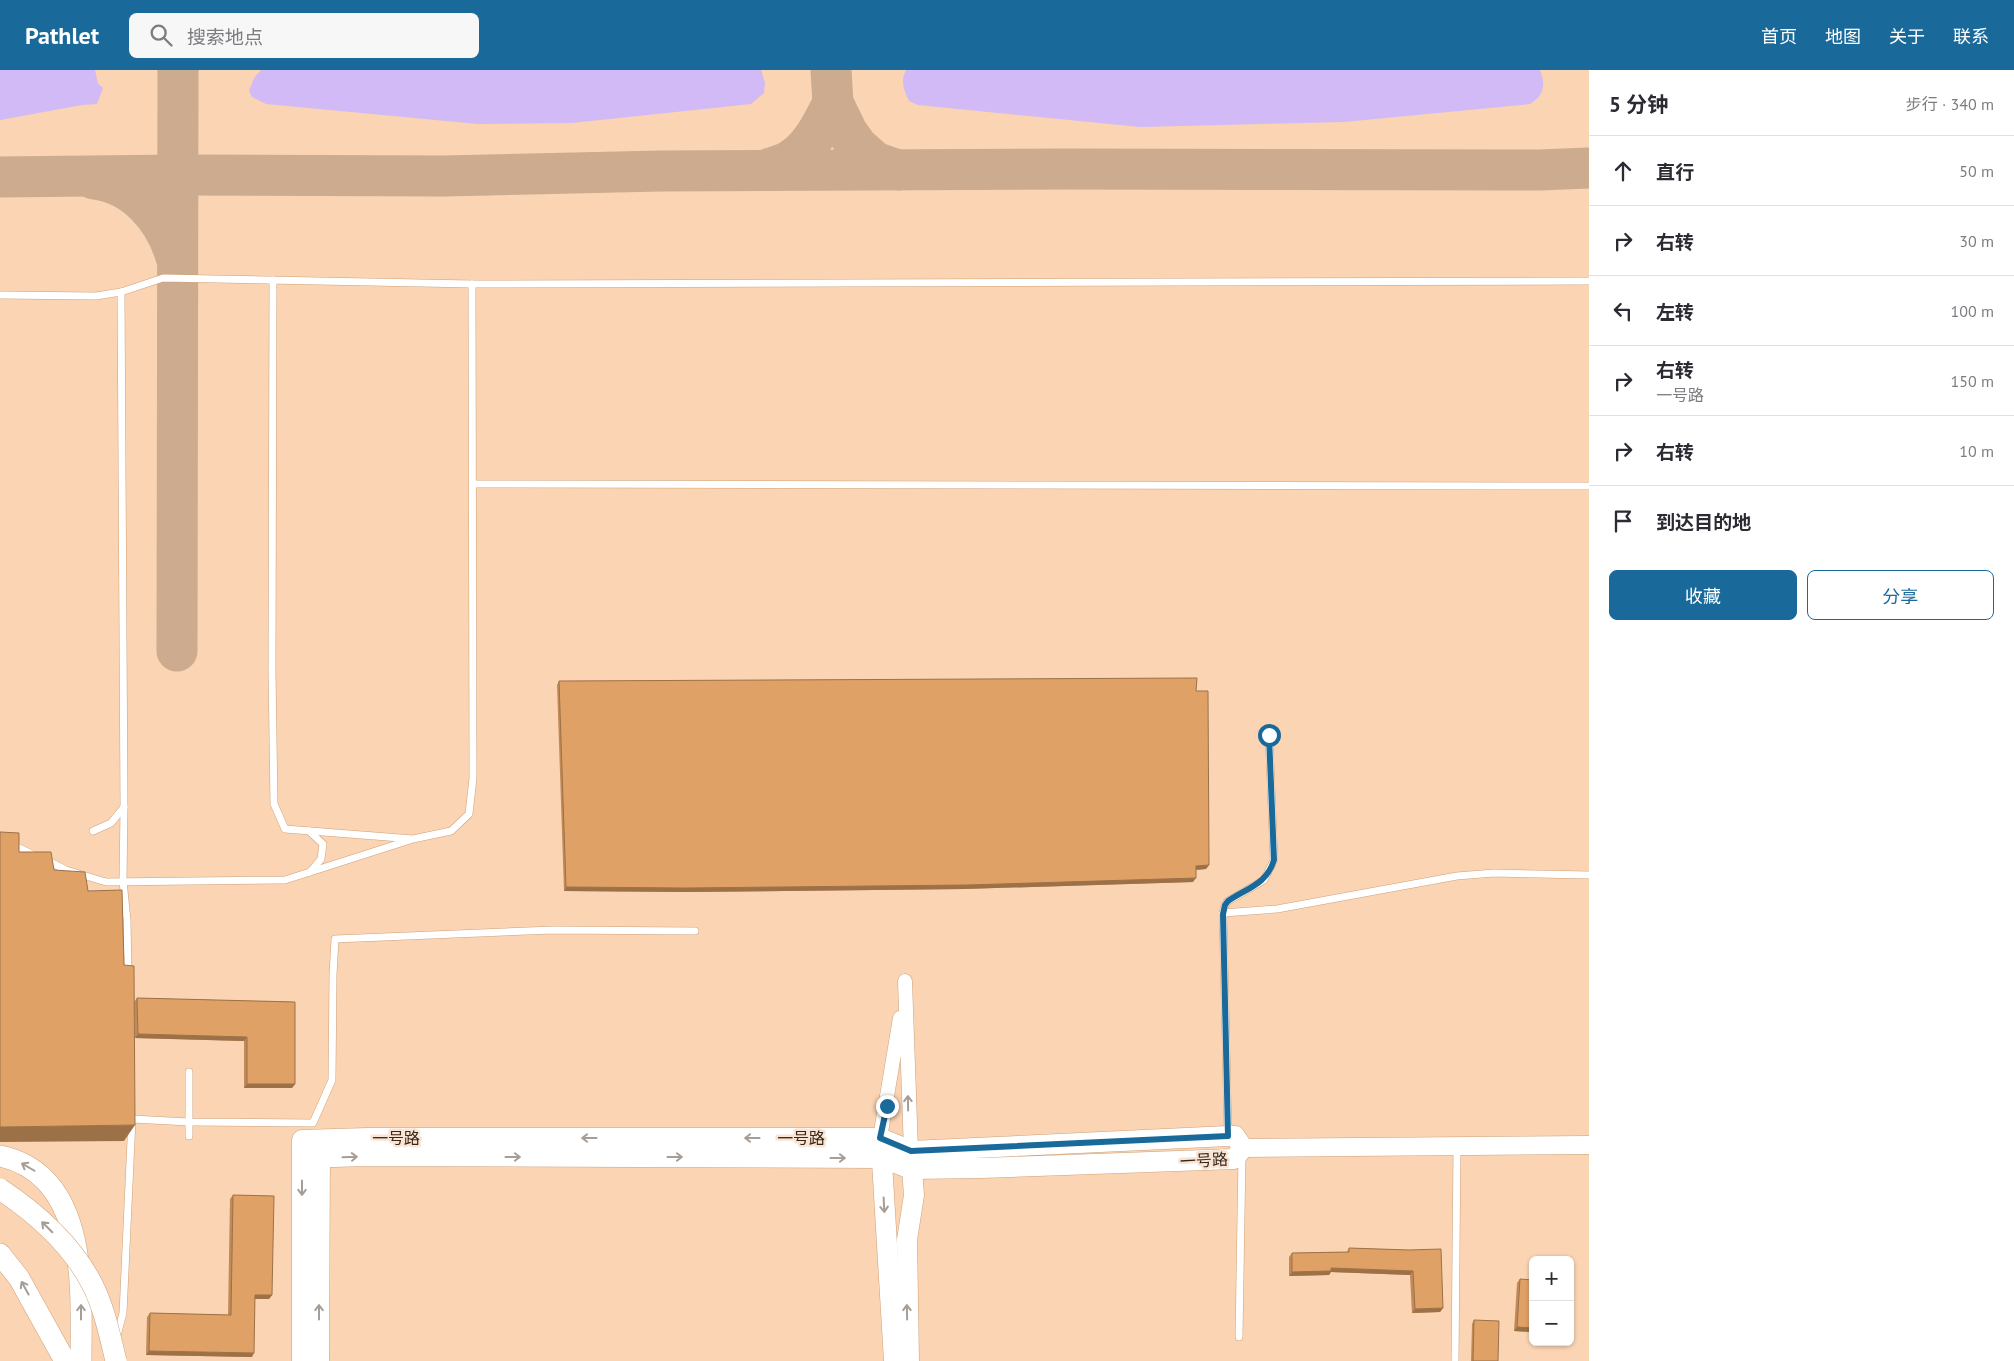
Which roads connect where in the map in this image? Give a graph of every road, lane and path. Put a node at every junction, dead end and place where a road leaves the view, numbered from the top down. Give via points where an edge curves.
1 (273, 280) junction
2 (1589, 281) edge
3 (472, 284) junction
4 (120, 292) junction
5 (0, 294) edge
6 (473, 484) junction
7 (1589, 486) edge
8 (1269, 735) dead end
9 (124, 807) junction
10 (94, 831) dead end
11 (310, 831) junction
12 (0, 839) edge
13 (413, 839) junction
14 (310, 872) junction
15 (1589, 875) edge
16 (123, 881) junction
17 (1223, 914) junction
18 (694, 931) dead end
19 (129, 981) edge
20 (189, 1072) dead end
21 (132, 1109) edge
22 (132, 1119) junction
23 (189, 1122) junction
24 (188, 1136) dead end
25 (1235, 1142) junction
26 (1589, 1145) edge
27 (1457, 1147) junction
28 (881, 1148) junction
29 (311, 1149) junction
30 (0, 1156) edge
31 (911, 1160) junction
32 (0, 1189) edge
33 (0, 1200) edge
34 (24, 1205) junction
35 (0, 1254) edge
36 (1239, 1337) dead end
37 (65, 1361) edge
38 (81, 1361) edge
39 (112, 1361) edge
40 (116, 1361) edge
41 (302, 1361) edge
42 (319, 1361) edge
43 (894, 1361) edge
44 (909, 1361) edge
45 (1455, 1361) edge

1 - 3 lane
1 - 4 lane via 162,278
1 - 11 lane via 274,804 285,829
2 - 3 lane
3 - 6 lane
4 - 5 lane via 96,296
4 - 9 lane
6 - 7 lane
6 - 13 lane via 474,778 469,814 451,831
8 - 17 lane via 1272,868 1264,880 1228,901
9 - 10 lane via 111,823
9 - 16 lane
11 - 13 lane
11 - 14 lane via 323,844 321,859
12 - 16 lane via 66,870 106,882
13 - 14 lane
14 - 16 lane via 284,880
15 - 17 lane via 1494,873 1458,876 1277,909
16 - 19 lane
17 - 25 lane
18 - 23 lane via 553,930 335,940 332,1080 313,1124
20 - 23 lane
21 - 22 lane
22 - 23 lane
22 - 39 lane via 123,1313
23 - 24 lane
25 - 27 street
25 - 31 main road, 一号路
25 - 36 lane
26 - 27 street
27 - 45 lane
28 - 29 main road, 一号路
28 - 31 main road, 一号路
31 -> 28 street via 905,980
28 -> 43 main road
29 -> 41 main road
42 -> 29 main road
38 -> 30 main road via 77,1253 61,1201 50,1182 11,1158
44 -> 31 main road via 907,1240 914,1195
32 - 34 main road, bridge
33 - 34 main road
40 -> 34 main road, bridge via 93,1286 54,1233
37 -> 35 main road via 19,1278

